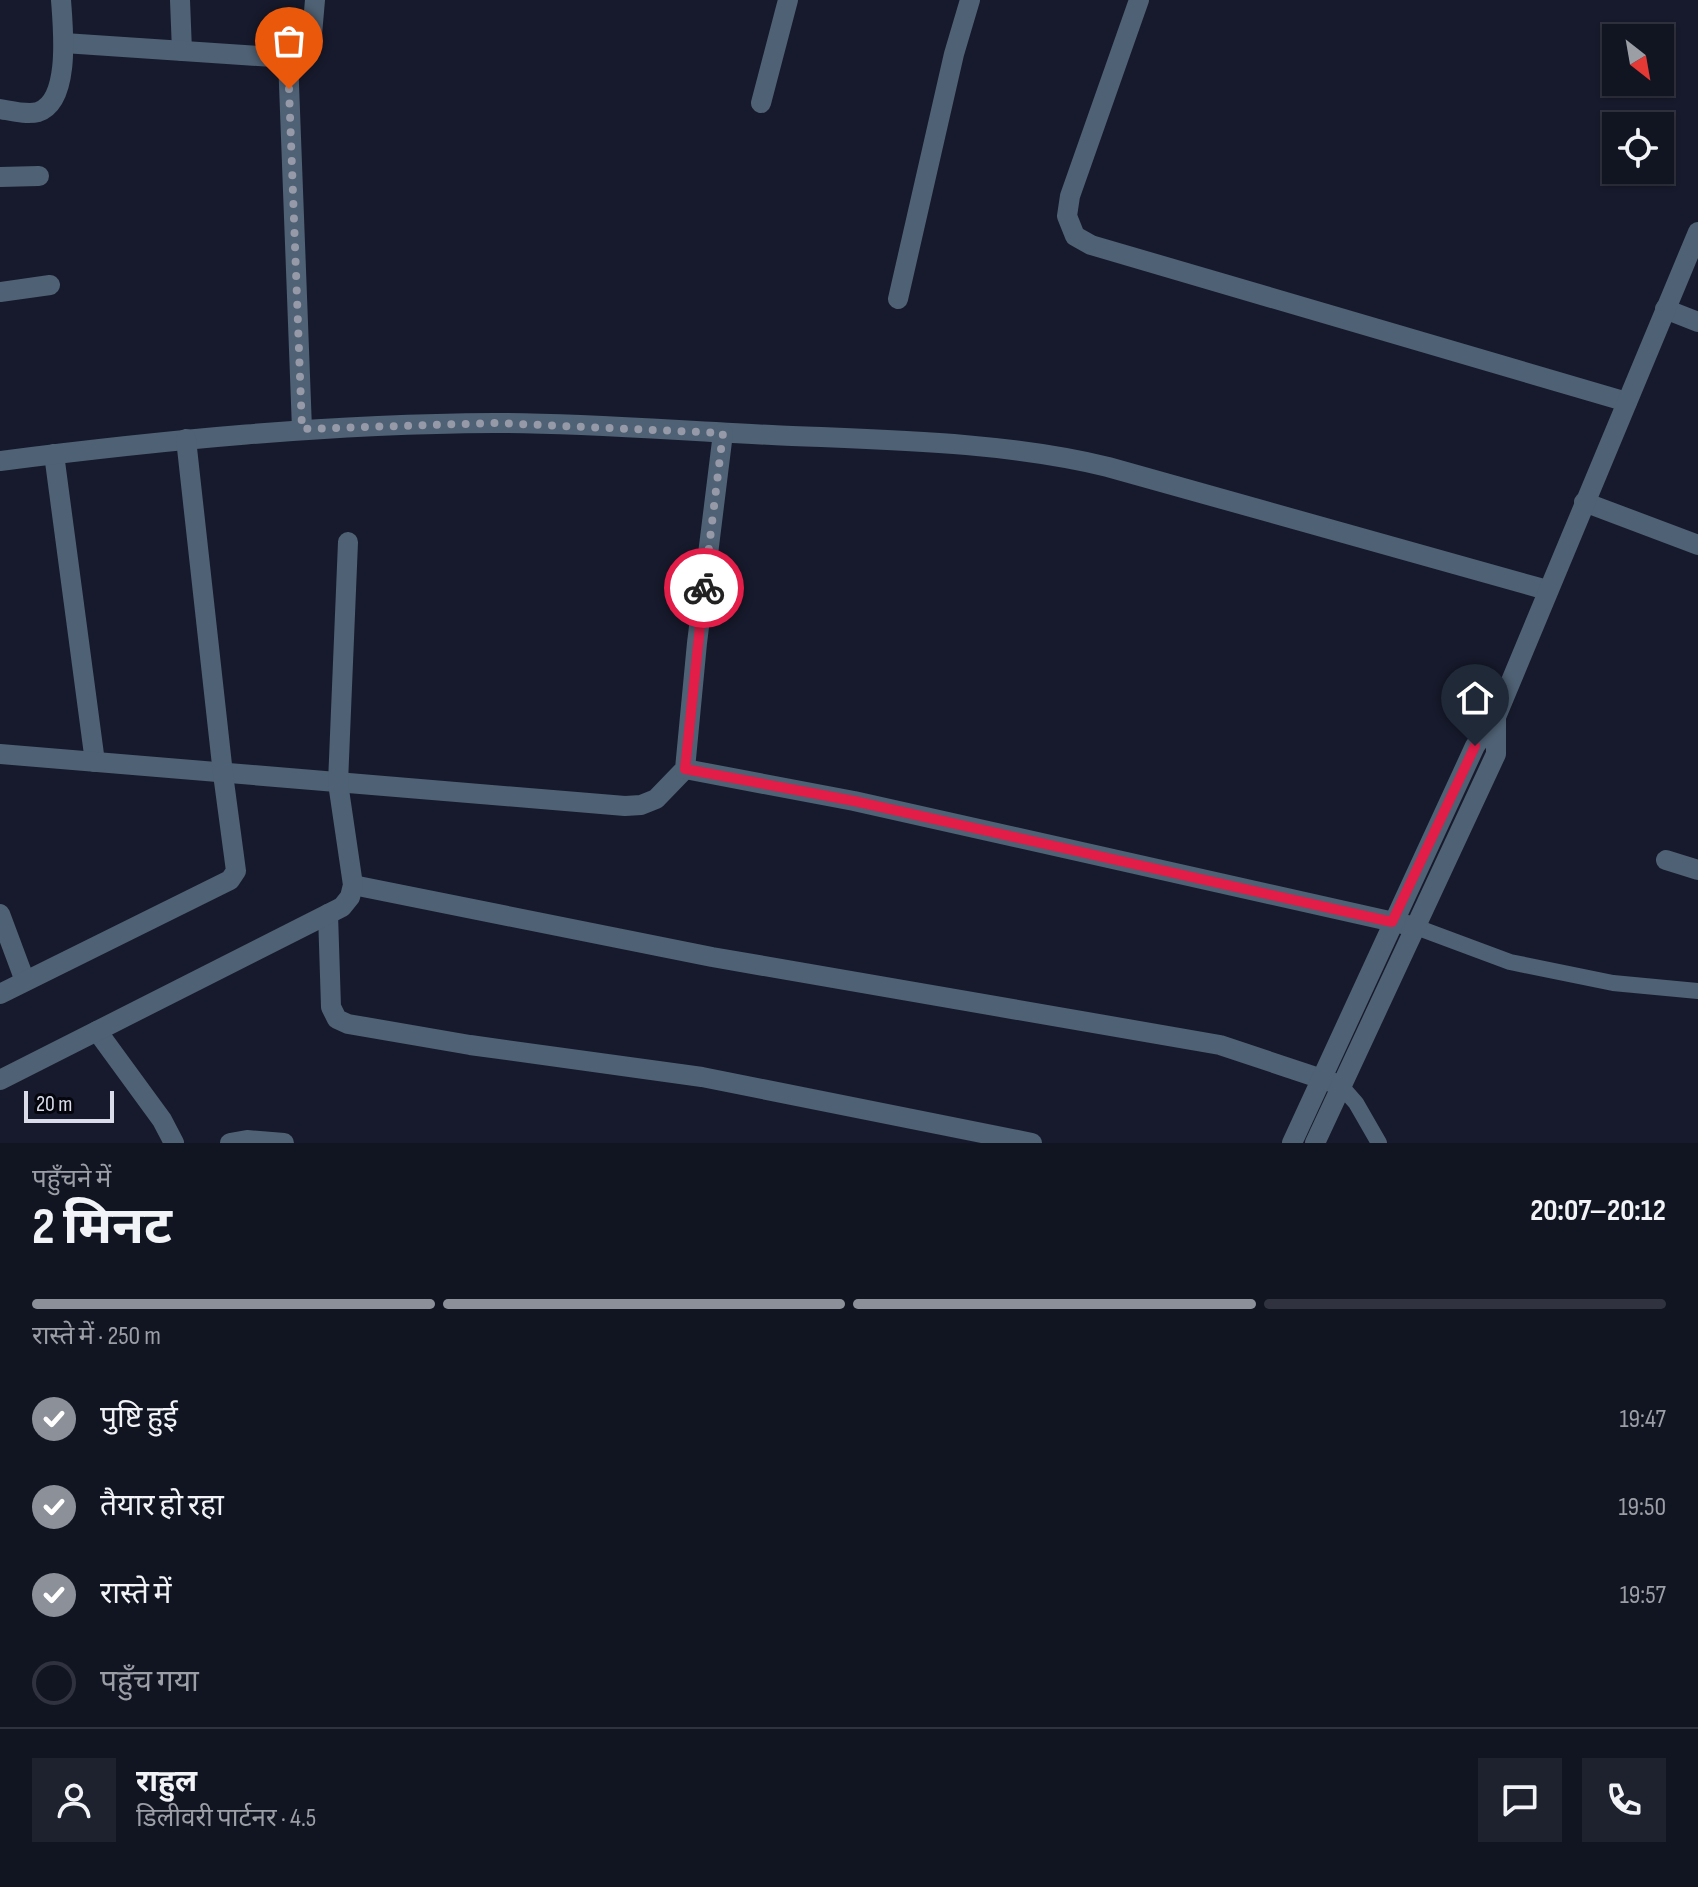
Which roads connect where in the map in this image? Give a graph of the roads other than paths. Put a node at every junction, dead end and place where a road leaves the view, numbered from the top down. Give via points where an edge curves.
1 (61, 0) edge
2 (180, 0) edge
3 (315, 0) edge
4 (788, 0) edge
5 (970, 0) edge
6 (1139, 0) edge
7 (64, 43) junction
8 (182, 51) junction
9 (288, 58) junction
10 (761, 103) dead end
11 (0, 109) edge
12 (39, 176) dead end
13 (0, 177) edge
14 (1698, 232) edge
15 (50, 285) dead end
16 (0, 292) edge
17 (898, 299) dead end
18 (1665, 309) junction
19 (1698, 322) edge
20 (1627, 402) junction
21 (302, 429) junction
22 (723, 433) junction
23 (186, 439) junction
24 (54, 454) junction
25 (0, 461) edge
26 (1584, 502) junction
27 (348, 542) dead end
28 (1698, 545) edge
29 (1547, 590) junction
30 (1496, 717) junction
31 (0, 754) edge
32 (95, 762) junction
33 (685, 769) junction
34 (223, 774) junction
35 (338, 783) junction
36 (1666, 860) dead end
37 (1698, 870) edge
38 (353, 885) junction
39 (0, 914) edge
40 (328, 914) junction
41 (1392, 922) junction
42 (1416, 927) junction
43 (25, 981) junction
44 (1698, 991) edge
45 (0, 994) edge
46 (97, 1031) junction
47 (1321, 1079) junction
48 (0, 1080) edge
49 (1341, 1086) junction
50 (174, 1143) edge
51 (230, 1143) edge
52 (284, 1143) edge
53 (1032, 1143) edge
54 (1292, 1143) edge
55 (1315, 1143) edge
56 (1379, 1143) edge

1 - 7 street
2 - 8 street
3 - 9 street via 311,46
4 - 10 street
5 - 17 street
6 - 20 street via 1070,196 1067,216 1075,236 1091,245
7 - 8 street
7 - 11 street via 56,98 34,113
8 - 9 street
9 - 21 street
12 - 13 street
14 - 18 street
15 - 16 street
18 - 19 street
18 - 20 street
20 - 26 street
21 - 22 street via 495,423
21 - 23 street
22 - 29 street via 1058,454
22 - 33 street
23 - 24 street
23 - 34 street
24 - 25 street
24 - 32 street
26 - 28 street
26 - 29 street
27 - 35 street
29 - 30 street
30 - 41 street via 1475,746
30 - 42 street via 1496,754
31 - 32 street
32 - 34 street
33 - 35 street via 656,799 625,806
33 - 41 street via 854,801
34 - 35 street
34 - 43 street via 236,859 230,880
35 - 38 street
36 - 37 street
38 - 40 street via 342,907
38 - 47 street via 712,957 1220,1045
39 - 43 street
40 - 46 street
40 - 53 street via 331,1007 337,1019 348,1024 702,1077
41 - 42 street
41 - 47 street
42 - 44 lane via 1510,962 1613,983
42 - 49 street
43 - 45 street
46 - 48 street
46 - 50 street
47 - 49 street
47 - 54 street
49 - 55 street
49 - 56 lane
51 - 52 street

